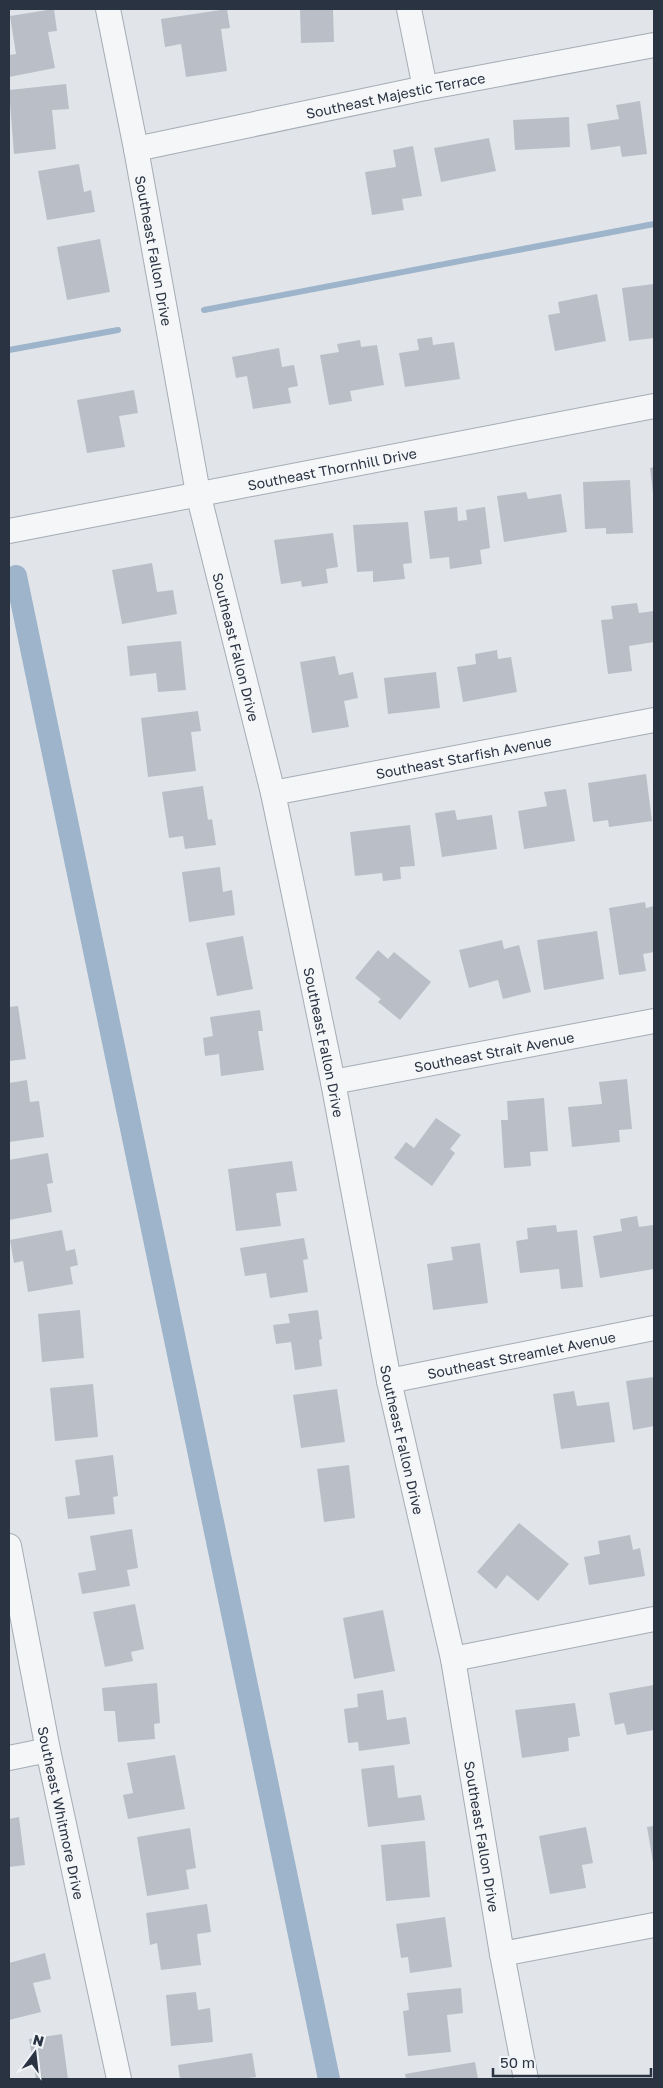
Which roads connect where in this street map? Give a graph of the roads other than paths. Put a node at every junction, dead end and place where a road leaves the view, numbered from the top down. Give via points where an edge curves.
1 (108, 9) edge
2 (409, 9) edge
3 (654, 45) edge
4 (425, 88) junction
5 (136, 149) junction
6 (654, 406) edge
7 (198, 493) junction
8 (9, 530) edge
9 (654, 720) edge
10 (274, 793) junction
11 (654, 1021) edge
12 (333, 1082) junction
13 (654, 1328) edge
14 (389, 1381) junction
15 (9, 1546) edge
16 (654, 1619) edge
17 (453, 1659) junction
18 (48, 1750) junction
19 (9, 1758) edge
20 (654, 1925) edge
21 (502, 1954) junction
22 (119, 2079) edge
23 (526, 2079) edge

1 - 5 street, Southeast Fallon Drive
2 - 4 street
3 - 4 street, Southeast Majestic Terrace
4 - 5 street, Southeast Majestic Terrace
5 - 7 street, Southeast Fallon Drive
6 - 7 street, Southeast Thornhill Drive
7 - 8 street, Southeast Thornhill Drive
7 - 10 street, Southeast Fallon Drive
9 - 10 street, Southeast Starfish Avenue
10 - 12 street, Southeast Fallon Drive
11 - 12 street, Southeast Strait Avenue
12 - 14 street, Southeast Fallon Drive
13 - 14 street, Southeast Streamlet Avenue
14 - 17 street, Southeast Fallon Drive
15 - 18 street, Southeast Whitmore Drive
16 - 17 street
17 - 21 street, Southeast Fallon Drive
18 - 19 street
18 - 22 street, Southeast Whitmore Drive
20 - 21 street
21 - 23 street, Southeast Fallon Drive

